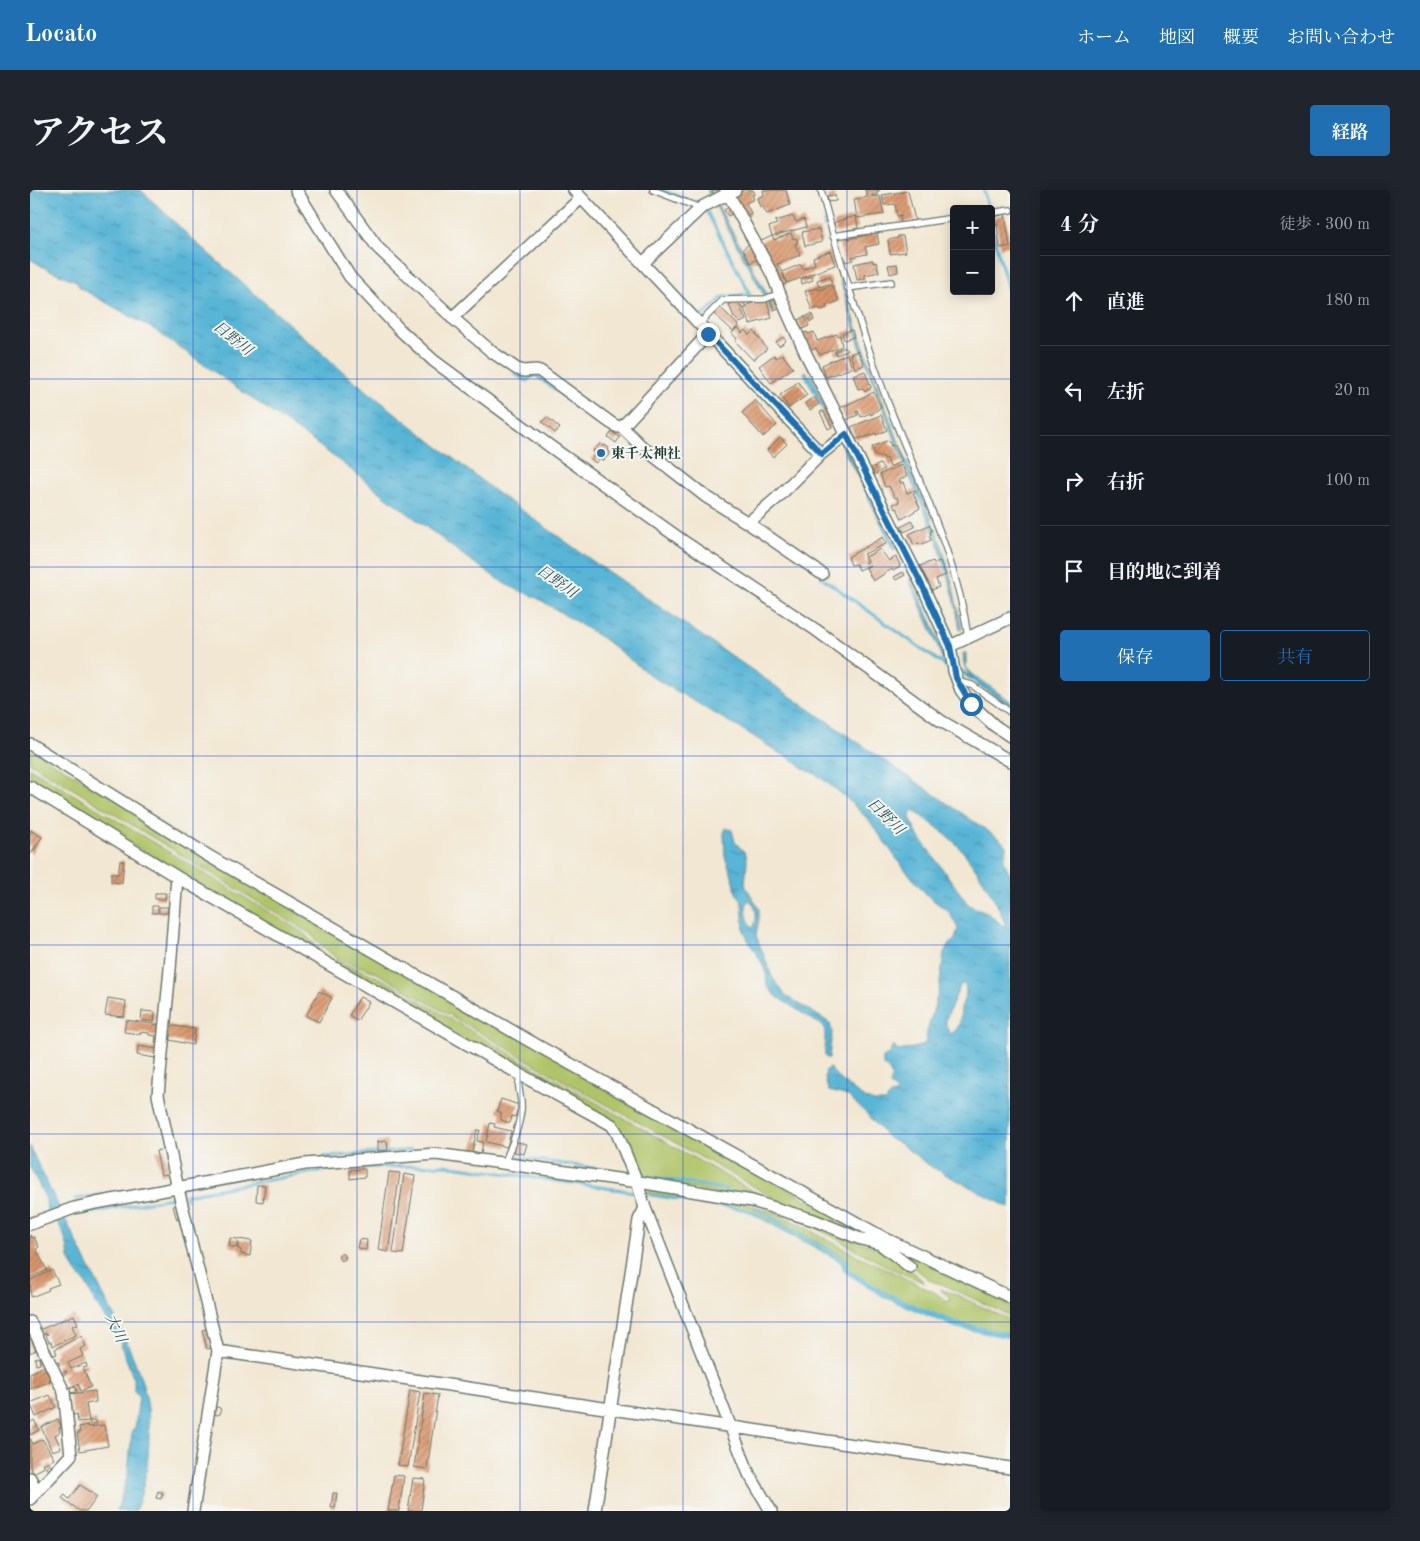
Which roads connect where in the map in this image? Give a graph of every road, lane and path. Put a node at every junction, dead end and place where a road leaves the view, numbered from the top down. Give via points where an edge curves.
1 (296, 190) edge
2 (336, 190) edge
3 (653, 190) edge
4 (821, 190) edge
5 (730, 191) edge
6 (577, 194) edge
7 (709, 203) junction
8 (1010, 210) edge
9 (995, 212) edge
10 (950, 219) edge
11 (833, 236) junction
12 (643, 263) junction
13 (890, 282) dead end
14 (848, 288) junction
15 (771, 296) junction
16 (452, 318) junction
17 (699, 324) junction
18 (708, 334) junction
19 (622, 427) junction
20 (842, 438) junction
21 (822, 454) junction
22 (748, 522) junction
23 (822, 574) dead end
24 (1010, 618) edge
25 (968, 637) junction
26 (950, 646) junction
27 (955, 672) junction
28 (1010, 712) edge
29 (1010, 736) edge
30 (30, 744) edge
31 (1010, 761) edge
32 (30, 787) edge
33 (177, 877) junction
34 (521, 1075) junction
35 (504, 1164) junction
36 (637, 1182) junction
37 (178, 1189) junction
38 (645, 1208) junction
39 (32, 1223) edge
40 (883, 1241) junction
41 (910, 1267) dead end
42 (1010, 1297) edge
43 (30, 1322) edge
44 (218, 1351) junction
45 (610, 1409) junction
46 (730, 1426) junction
47 (1010, 1468) edge
48 (30, 1478) edge
49 (33, 1495) edge
50 (193, 1511) edge
51 (595, 1511) edge
52 (771, 1511) edge

1 - 31 street via 350,277 434,361 682,541 816,630 941,721
2 - 16 street via 378,248
3 - 7 lane
4 - 11 lane
5 - 7 street
5 - 15 street via 772,274
6 - 12 street
6 - 16 street
7 - 12 street
8 - 9 lane
10 - 11 lane
11 - 14 lane
12 - 17 street
13 - 14 lane
14 - 25 lane via 867,349 942,538 957,583
15 - 17 lane via 723,300
15 - 20 street via 806,354
16 - 19 street via 517,369 540,371 611,423
17 - 18 street
18 - 19 street
18 - 21 street
19 - 22 street via 640,446 681,478
20 - 21 street
20 - 26 street via 923,587
21 - 22 street
22 - 23 street
24 - 25 street
25 - 26 street
26 - 27 street
27 - 28 lane
27 - 29 street via 971,704
30 - 40 street via 208,855
32 - 33 street
33 - 34 street
33 - 37 street via 158,1095
34 - 35 lane via 518,1081 521,1109
34 - 36 street via 612,1125
35 - 36 street
35 - 37 street via 436,1154 305,1164
36 - 38 street
36 - 40 street via 752,1201 858,1238
37 - 39 street via 74,1208
37 - 44 street
38 - 45 street via 639,1220
38 - 46 street
40 - 41 street
40 - 42 street
43 - 49 street via 64,1392 71,1455
44 - 45 street
44 - 50 street
45 - 46 street
45 - 51 street
46 - 47 street
46 - 52 street via 749,1474
48 - 49 street

